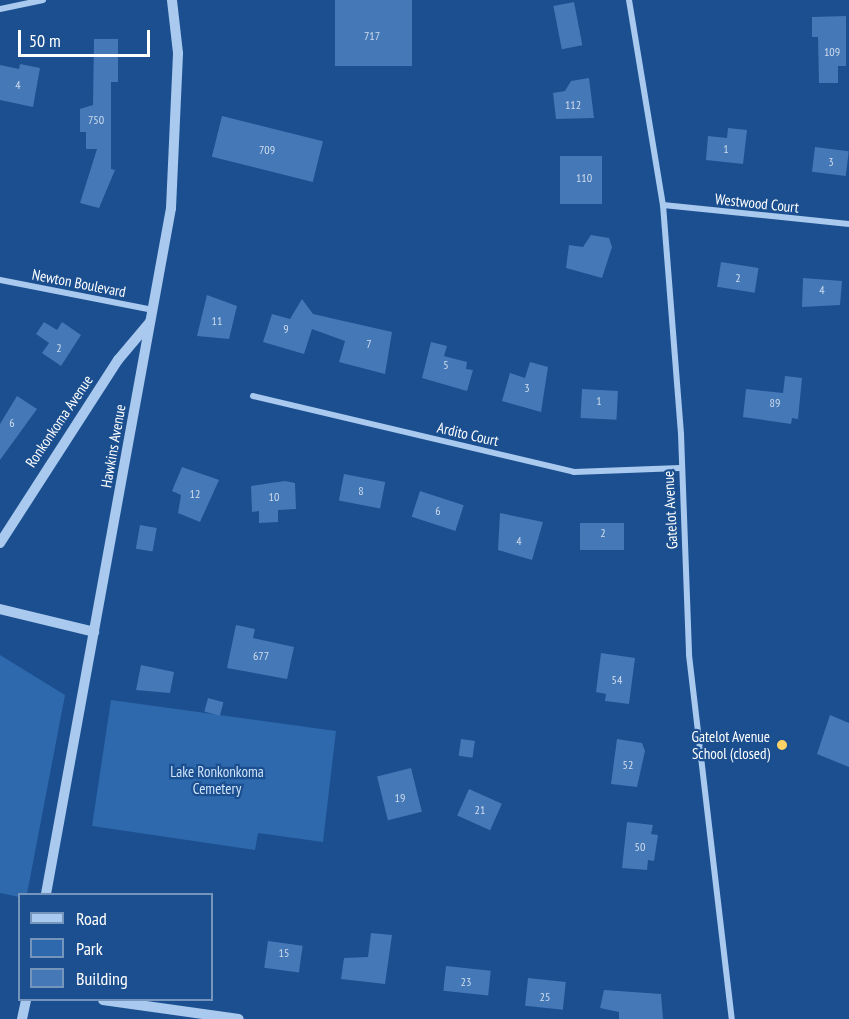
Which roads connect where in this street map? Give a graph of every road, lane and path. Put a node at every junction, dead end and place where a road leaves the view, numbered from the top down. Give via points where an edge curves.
1 (43, 0) edge
2 (172, 0) edge
3 (629, 0) edge
4 (0, 9) edge
5 (663, 206) junction
6 (849, 224) edge
7 (0, 279) edge
8 (153, 309) junction
9 (150, 322) junction
10 (254, 396) dead end
11 (680, 468) junction
12 (0, 543) edge
13 (0, 609) edge
14 (94, 632) junction
15 (46, 893) edge
16 (26, 1001) edge
17 (117, 1001) edge
18 (22, 1019) edge
19 (239, 1019) edge
20 (732, 1019) edge

1 - 4 street
2 - 8 street, Hawkins Avenue via 178,53 171,208
3 - 5 street, Gatelot Avenue
5 - 6 street, Westwood Court
5 - 11 street, Gatelot Avenue
7 - 8 street, Newton Boulevard
8 - 9 street, Hawkins Avenue
9 - 12 street, Ronkonkoma Avenue via 118,360
9 - 14 street, Hawkins Avenue
10 - 11 street, Ardito Court via 574,472
11 - 20 street, Gatelot Avenue via 689,655
13 - 14 street
14 - 15 street, Hawkins Avenue
16 - 18 street
17 - 19 street

